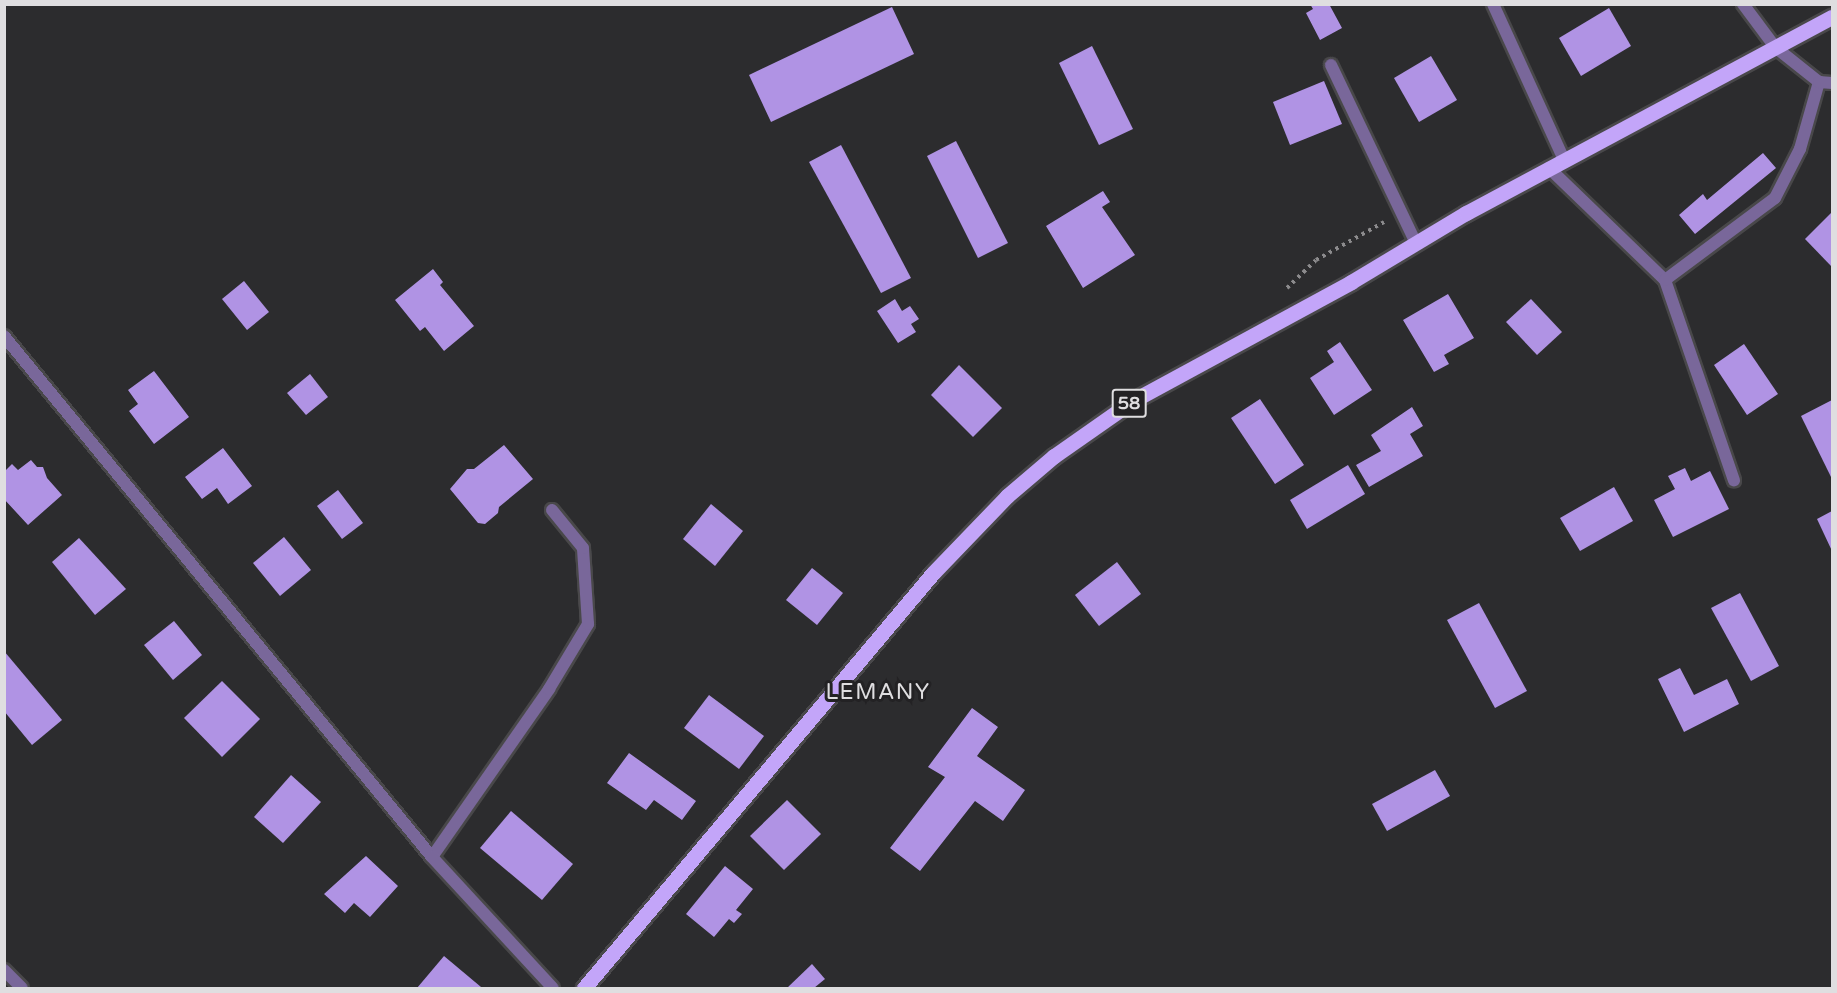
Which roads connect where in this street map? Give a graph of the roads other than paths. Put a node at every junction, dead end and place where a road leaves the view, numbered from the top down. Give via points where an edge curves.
1 (1493, 4) edge
2 (1743, 4) edge
3 (1833, 17) edge
4 (1775, 46) junction
5 (1331, 65) dead end
6 (1819, 82) junction
7 (1833, 83) edge
8 (1564, 160) junction
9 (1549, 168) junction
10 (1416, 243) junction
11 (1665, 280) junction
12 (4, 336) edge
13 (1734, 480) dead end
14 (552, 510) dead end
15 (432, 857) junction
16 (4, 970) edge
17 (22, 988) edge
18 (553, 988) edge
19 (584, 988) edge

1 - 8 street
2 - 4 street
3 - 4 main road, 58
4 - 6 street
4 - 8 main road, 58
5 - 10 street
6 - 7 street
6 - 11 street via 1800,149 1775,198
8 - 9 main road, 58
9 - 10 main road, 58
9 - 11 street
10 - 19 main road, 58 via 1134,400 1068,445 1007,496 873,641
11 - 13 street
12 - 15 street
14 - 15 street via 584,548 588,624 549,689
15 - 18 street
16 - 17 street

